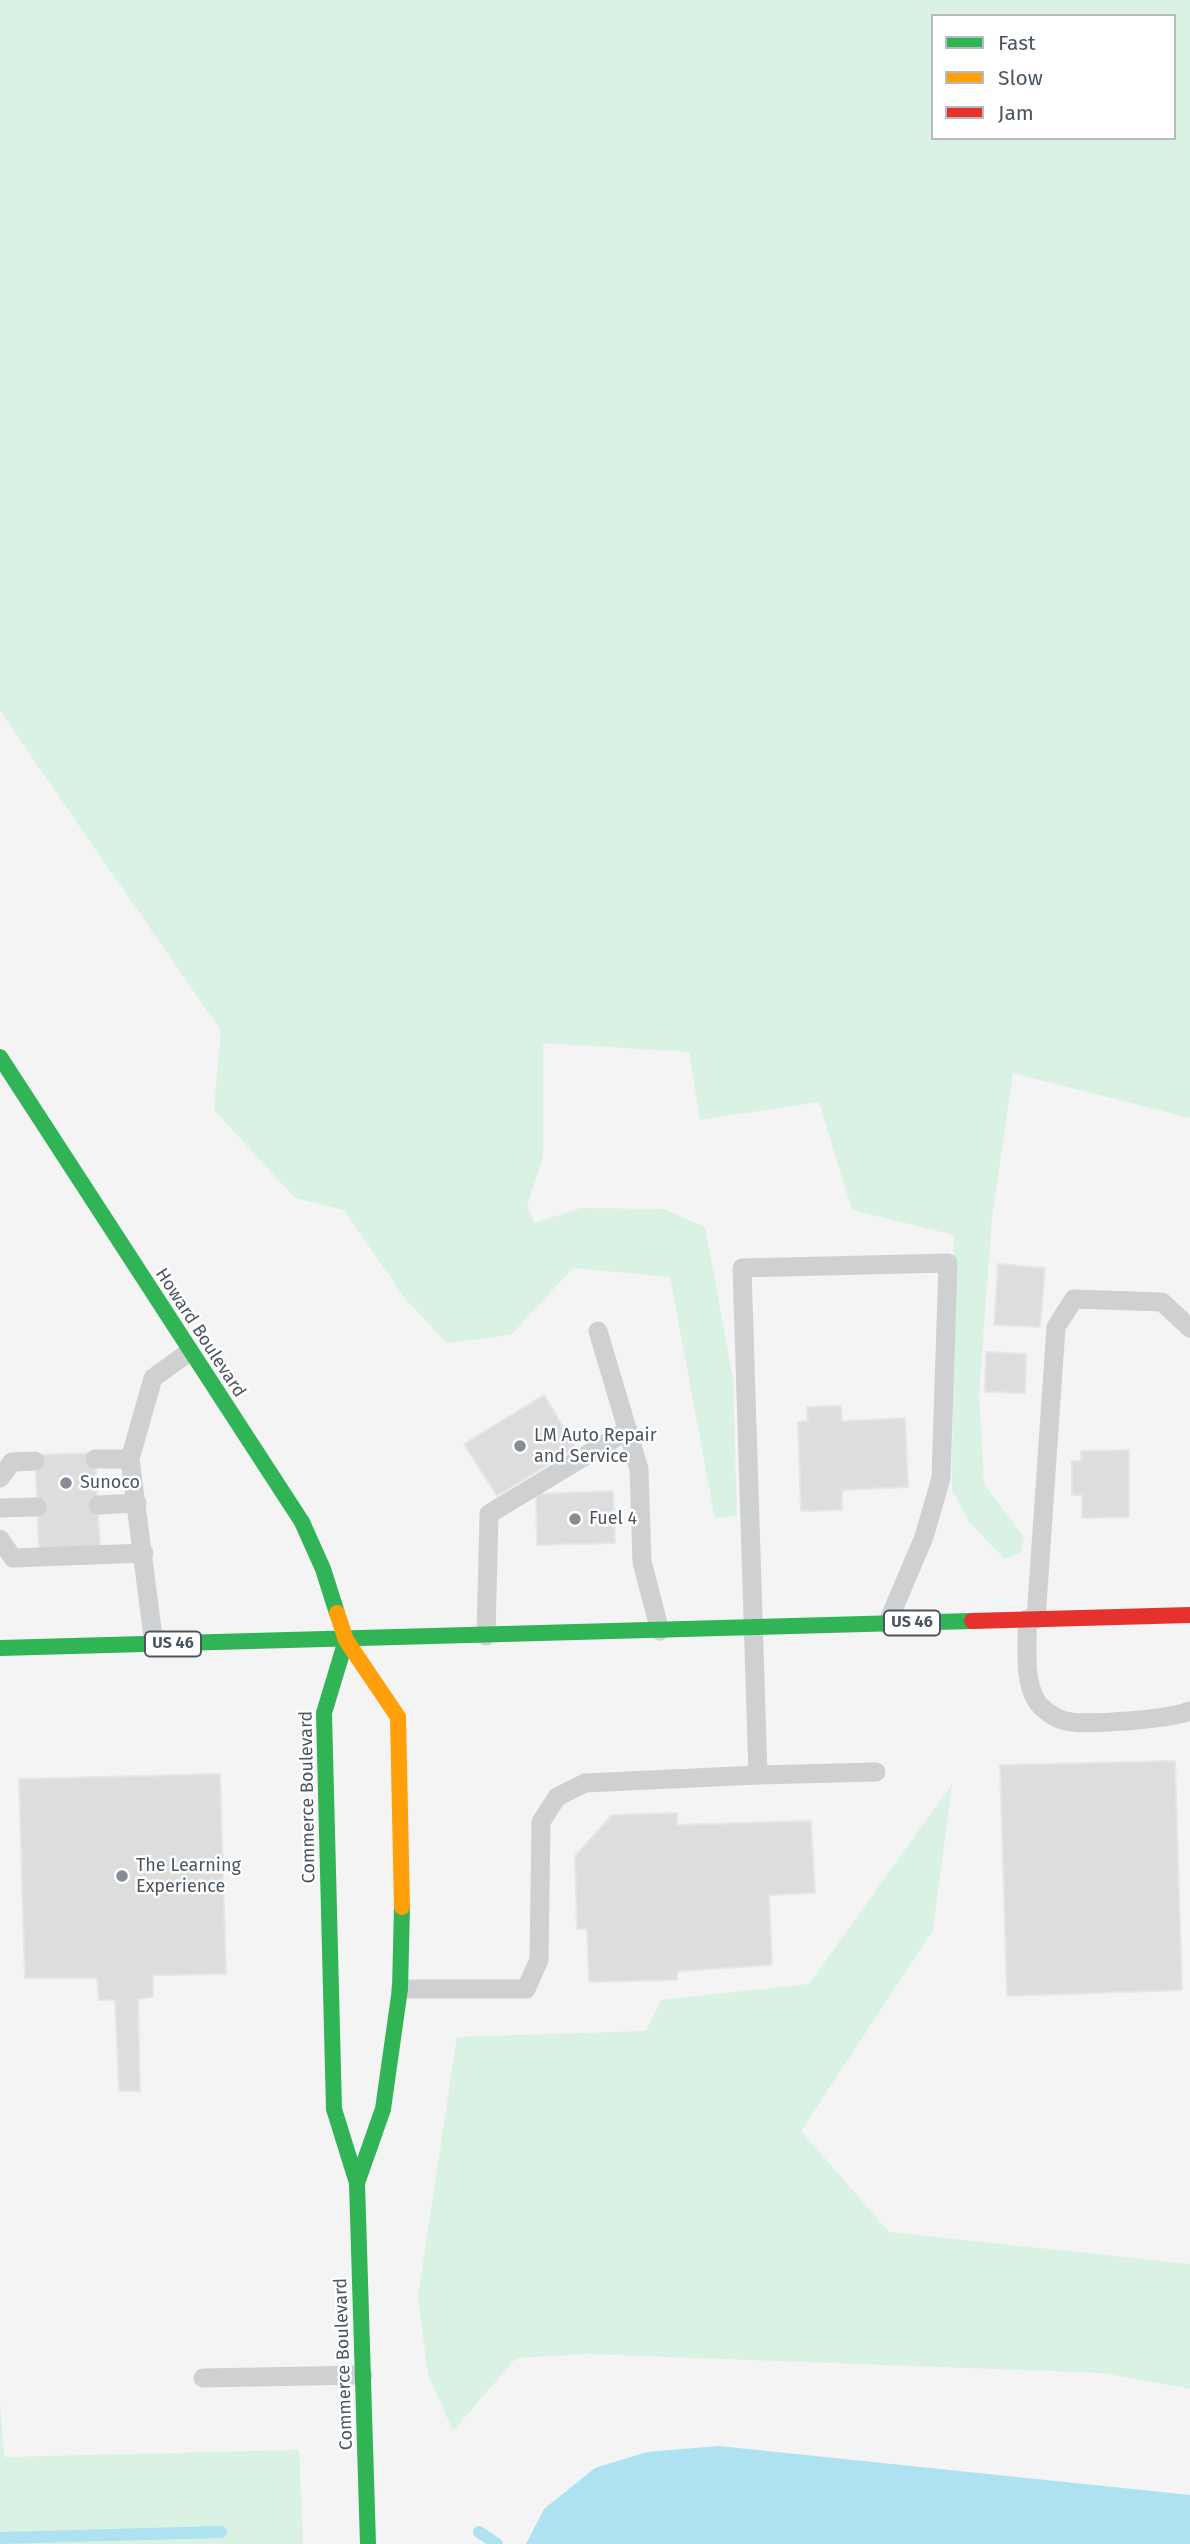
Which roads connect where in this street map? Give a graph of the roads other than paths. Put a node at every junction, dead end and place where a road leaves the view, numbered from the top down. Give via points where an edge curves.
1 (0, 1057) edge
2 (1190, 1328) edge
3 (598, 1331) dead end
4 (189, 1352) junction
5 (628, 1430) junction
6 (130, 1459) junction
7 (95, 1460) dead end
8 (35, 1461) dead end
9 (0, 1478) edge
10 (137, 1503) junction
11 (98, 1505) dead end
12 (37, 1507) dead end
13 (0, 1508) edge
14 (0, 1539) edge
15 (144, 1553) junction
16 (1190, 1615) edge
17 (1031, 1619) junction
18 (887, 1624) junction
19 (754, 1628) junction
20 (660, 1631) junction
21 (486, 1636) junction
22 (346, 1640) junction
23 (154, 1644) junction
24 (0, 1648) edge
25 (1190, 1712) edge
26 (876, 1772) dead end
27 (758, 1775) junction
28 (400, 1989) junction
29 (357, 2183) junction
30 (363, 2375) junction
31 (203, 2378) dead end
32 (368, 2544) edge

1 - 4 main road, Howard Boulevard
2 - 17 lane via 1162,1302 1074,1299 1056,1327
3 - 5 lane
4 - 6 lane via 153,1378
4 - 22 main road, Howard Boulevard via 302,1522
5 - 20 lane via 639,1469 642,1562
5 - 21 lane via 489,1514
6 - 7 lane
6 - 10 lane
8 - 9 lane via 12,1462
10 - 11 lane
10 - 15 lane
12 - 13 lane
14 - 15 lane via 13,1558
15 - 23 lane
16 - 17 main road, US 46
17 - 18 main road, US 46
17 - 25 lane via 1029,1678 1036,1700 1048,1713 1067,1722 1173,1718
18 - 19 main road, US 46
18 - 19 lane via 924,1537 941,1478 948,1263 742,1268
19 - 20 main road, US 46
19 - 27 lane
20 - 21 main road, US 46
21 - 22 main road, US 46
22 - 23 main road, US 46
22 - 28 main road, Commerce Boulevard via 398,1717 403,1885
22 - 29 main road, Commerce Boulevard via 324,1713 334,2109
23 - 24 main road, US 46
26 - 27 lane
27 - 28 lane via 605,1781 569,1788 557,1797 541,1822 539,1960 526,1989
28 - 29 main road, Commerce Boulevard via 383,2109
29 - 30 main road, Commerce Boulevard
30 - 31 lane
30 - 32 main road, Commerce Boulevard

